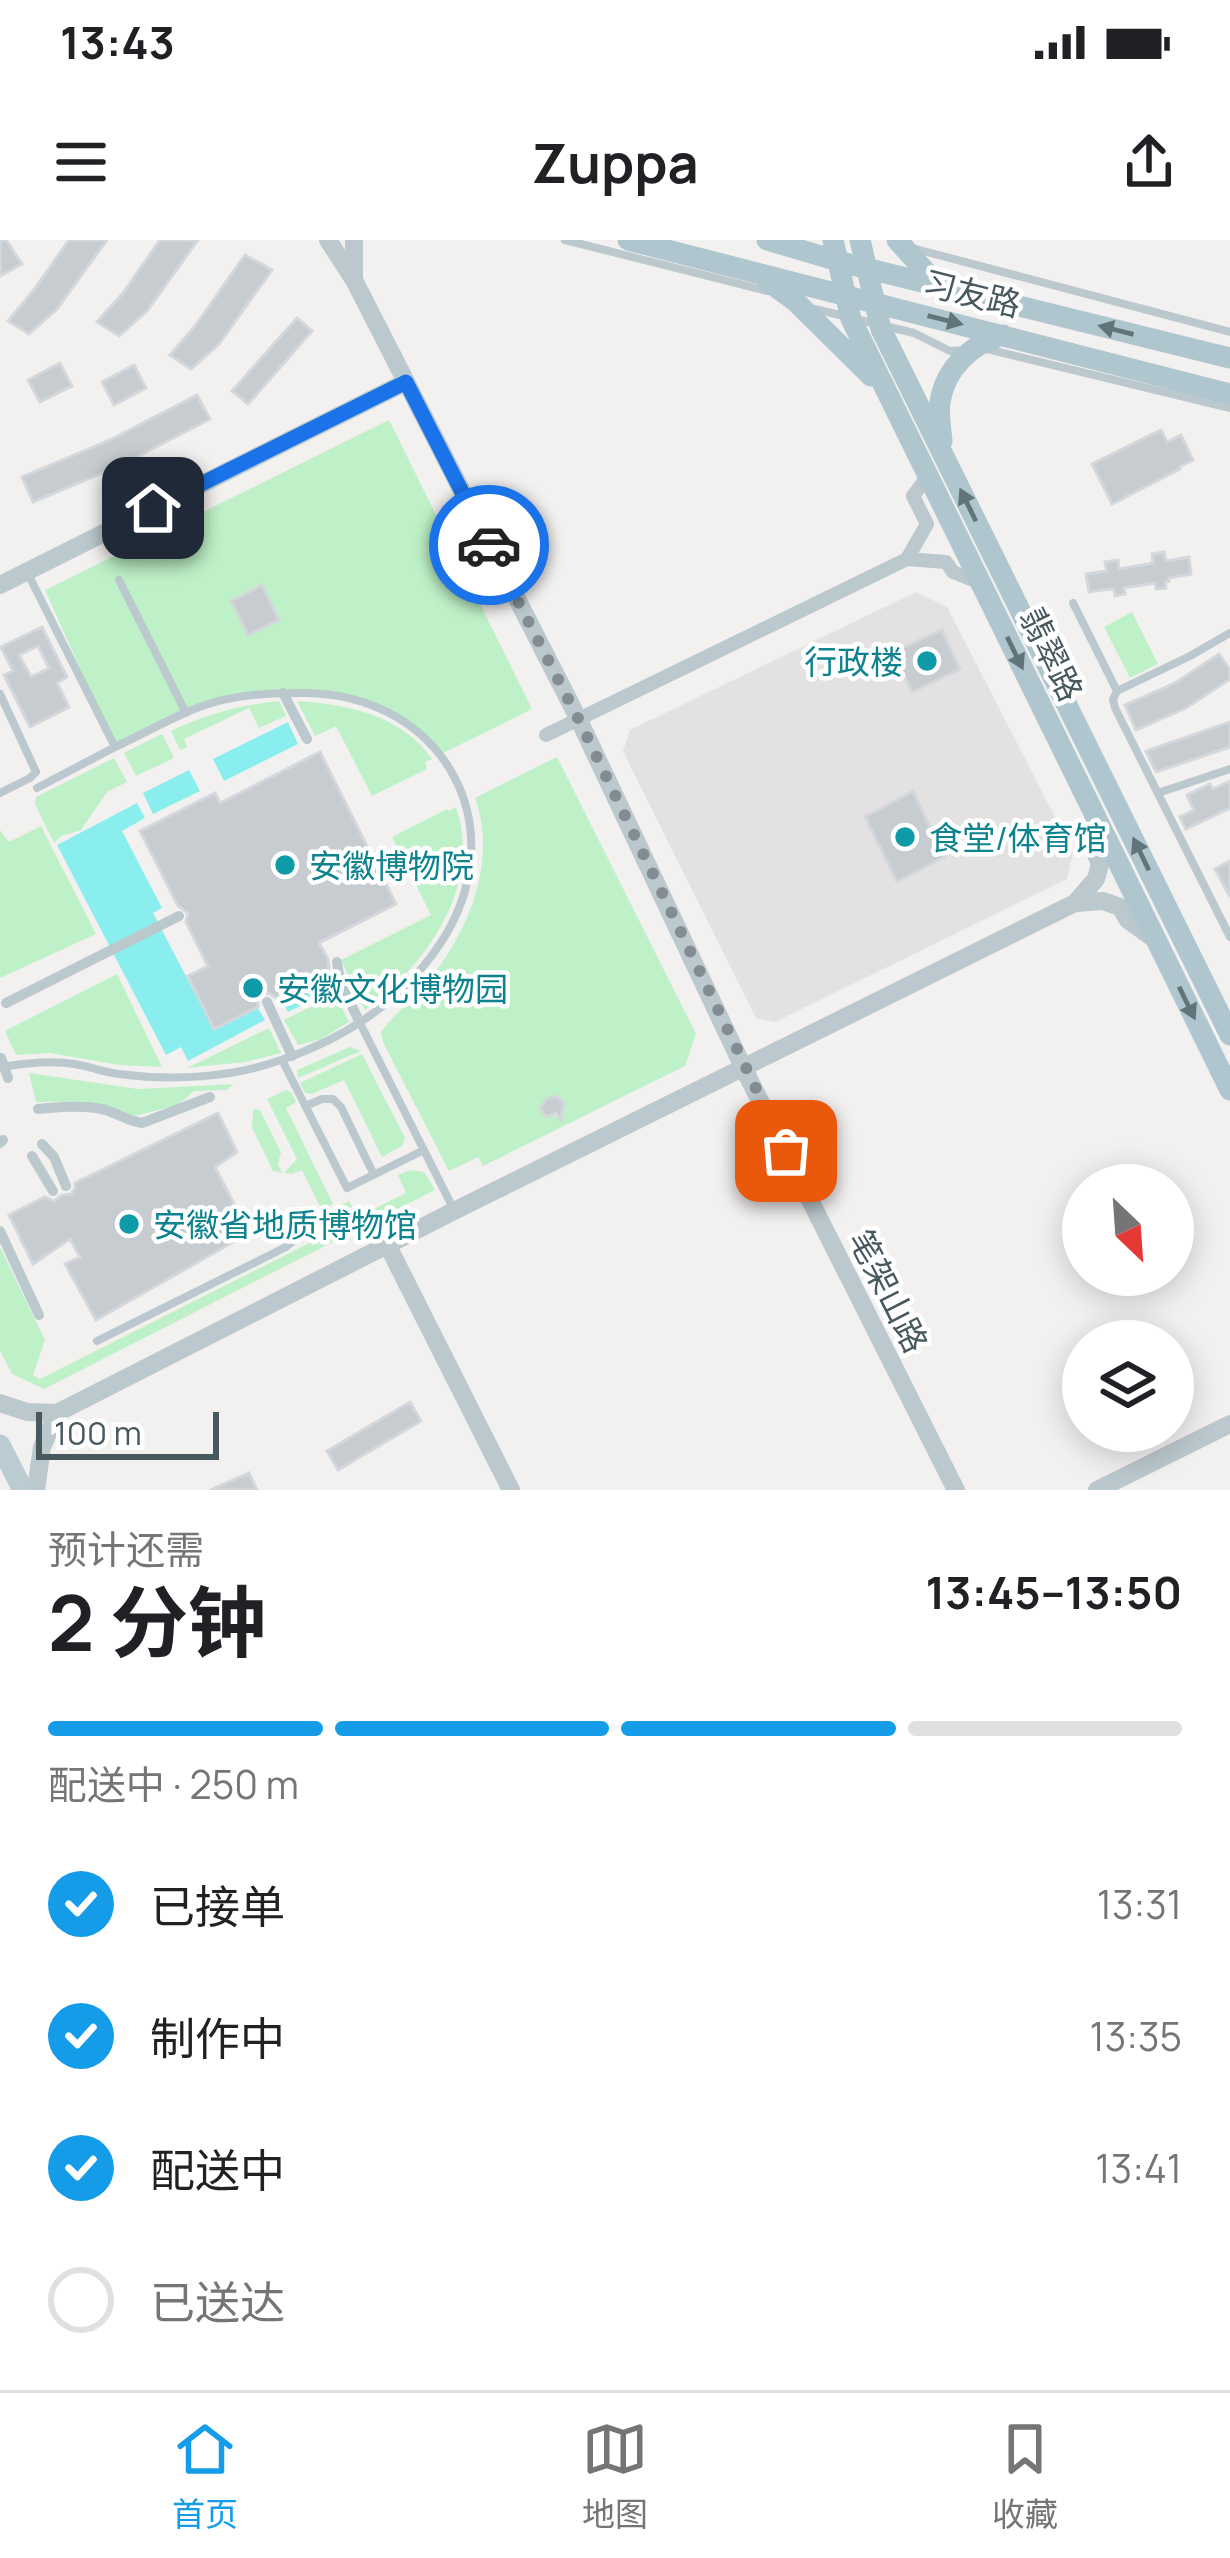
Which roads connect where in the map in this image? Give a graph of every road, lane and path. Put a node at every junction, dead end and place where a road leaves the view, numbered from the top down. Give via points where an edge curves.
1 (328, 240) edge
2 (353, 240) edge
3 (565, 240) edge
4 (628, 240) edge
5 (767, 240) edge
6 (860, 240) edge
7 (896, 242) edge
8 (835, 250) edge
9 (867, 269) junction
10 (750, 271) junction
11 (354, 280) junction
12 (941, 287) junction
13 (845, 294) junction
14 (795, 301) junction
15 (875, 302) junction
16 (851, 319) junction
17 (880, 325) junction
18 (1230, 332) edge
19 (1003, 335) junction
20 (973, 349) junction
21 (1230, 358) edge
22 (406, 382) junction
23 (886, 391) junction
24 (1230, 394) edge
25 (1230, 407) edge
26 (943, 454) junction
27 (928, 476) junction
28 (907, 559) junction
29 (27, 572) junction
30 (119, 580) dead end
31 (981, 583) junction
32 (0, 585) edge
33 (1072, 603) dead end
34 (1230, 633) edge
35 (1117, 691) junction
36 (284, 693) junction
37 (0, 694) edge
38 (185, 713) junction
39 (579, 720) junction
40 (546, 735) dead end
41 (308, 740) dead end
42 (116, 747) junction
43 (1230, 769) edge
44 (37, 788) dead end
45 (0, 793) edge
46 (1158, 793) junction
47 (1096, 818) junction
48 (1076, 902) junction
49 (179, 916) dead end
50 (1230, 937) edge
51 (1157, 940) junction
52 (337, 962) dead end
53 (267, 1002) dead end
54 (6, 1003) dead end
55 (360, 1023) junction
56 (1230, 1035) edge
57 (287, 1058) junction
58 (3, 1067) edge
59 (743, 1067) junction
60 (1230, 1090) edge
61 (210, 1097) dead end
62 (305, 1106) junction
63 (38, 1109) dead end
64 (42, 1144) dead end
65 (424, 1150) junction
66 (32, 1156) dead end
67 (374, 1174) junction
68 (66, 1186) dead end
69 (53, 1191) dead end
70 (454, 1211) junction
71 (0, 1231) edge
72 (301, 1235) dead end
73 (388, 1246) junction
74 (39, 1315) dead end
75 (97, 1341) dead end
76 (0, 1402) edge
77 (57, 1413) junction
78 (1230, 1424) edge
79 (0, 1445) edge
80 (22, 1490) edge
81 (36, 1490) edge
82 (511, 1490) edge
83 (956, 1490) edge
84 (1097, 1490) edge

1 - 11 street, 笔架山路
2 - 11 street
3 - 14 lane
4 - 10 main road, 习友路
5 - 8 main road, 习友路
6 - 9 main road, 翡翠路
7 - 12 main road
7 - 18 lane
8 - 9 main road, 习友路
8 - 13 main road, 翡翠路
9 - 12 main road, 习友路
9 - 15 main road, 翡翠路
10 - 13 main road, 习友路
10 - 14 main road
11 - 22 street, 笔架山路
21 -> 12 main road, 习友路
13 - 15 main road, 习友路
13 - 16 main road, 翡翠路
14 - 16 lane
14 - 23 main road
15 - 17 main road, 翡翠路
15 -> 19 main road, 习友路
16 - 17 lane
16 - 23 main road, 翡翠路
17 - 20 lane via 950,351
17 - 26 main road, 翡翠路
19 - 20 main road
19 - 24 main road, 习友路
20 - 25 lane
20 - 26 main road via 948,374 939,404
22 - 29 street
22 - 39 street, 笔架山路
23 - 27 main road, 翡翠路
56 -> 26 main road, 翡翠路
27 - 28 street via 914,496 927,524
27 - 31 main road, 翡翠路
28 - 31 street via 946,562
28 - 39 street
29 - 32 street
29 - 42 lane
30 - 38 lane
31 -> 47 main road, 翡翠路
33 - 35 lane
34 - 35 lane
35 - 46 lane via 1114,708
36 - 38 lane
36 - 41 street
36 - 55 lane via 344,697 409,724 441,754 471,824 465,887 448,929 417,975
37 - 45 lane via 36,772
38 - 42 lane
39 - 40 street
39 - 59 street, 笔架山路
42 - 44 lane
43 - 46 lane
46 - 50 lane
47 - 48 street via 1100,864
47 - 51 main road, 翡翠路
48 - 51 street via 1120,907
48 - 59 street
49 - 54 street
51 -> 60 main road, 翡翠路
52 - 55 street
53 - 57 street
55 - 57 lane
55 - 65 lane
57 - 58 lane via 219,1075 115,1074 59,1063
57 - 62 lane
59 - 70 street
59 - 83 street, 笔架山路
61 - 63 street via 142,1123 106,1110
62 - 67 lane via 322,1099 341,1107
62 - 67 lane via 347,1188
64 - 68 street
65 - 67 lane
65 - 70 lane
66 - 69 street
70 - 73 street
71 - 74 street
72 - 75 lane
73 - 77 street
73 - 82 street
76 - 77 street
77 - 81 street
78 - 84 street
79 - 80 main road

